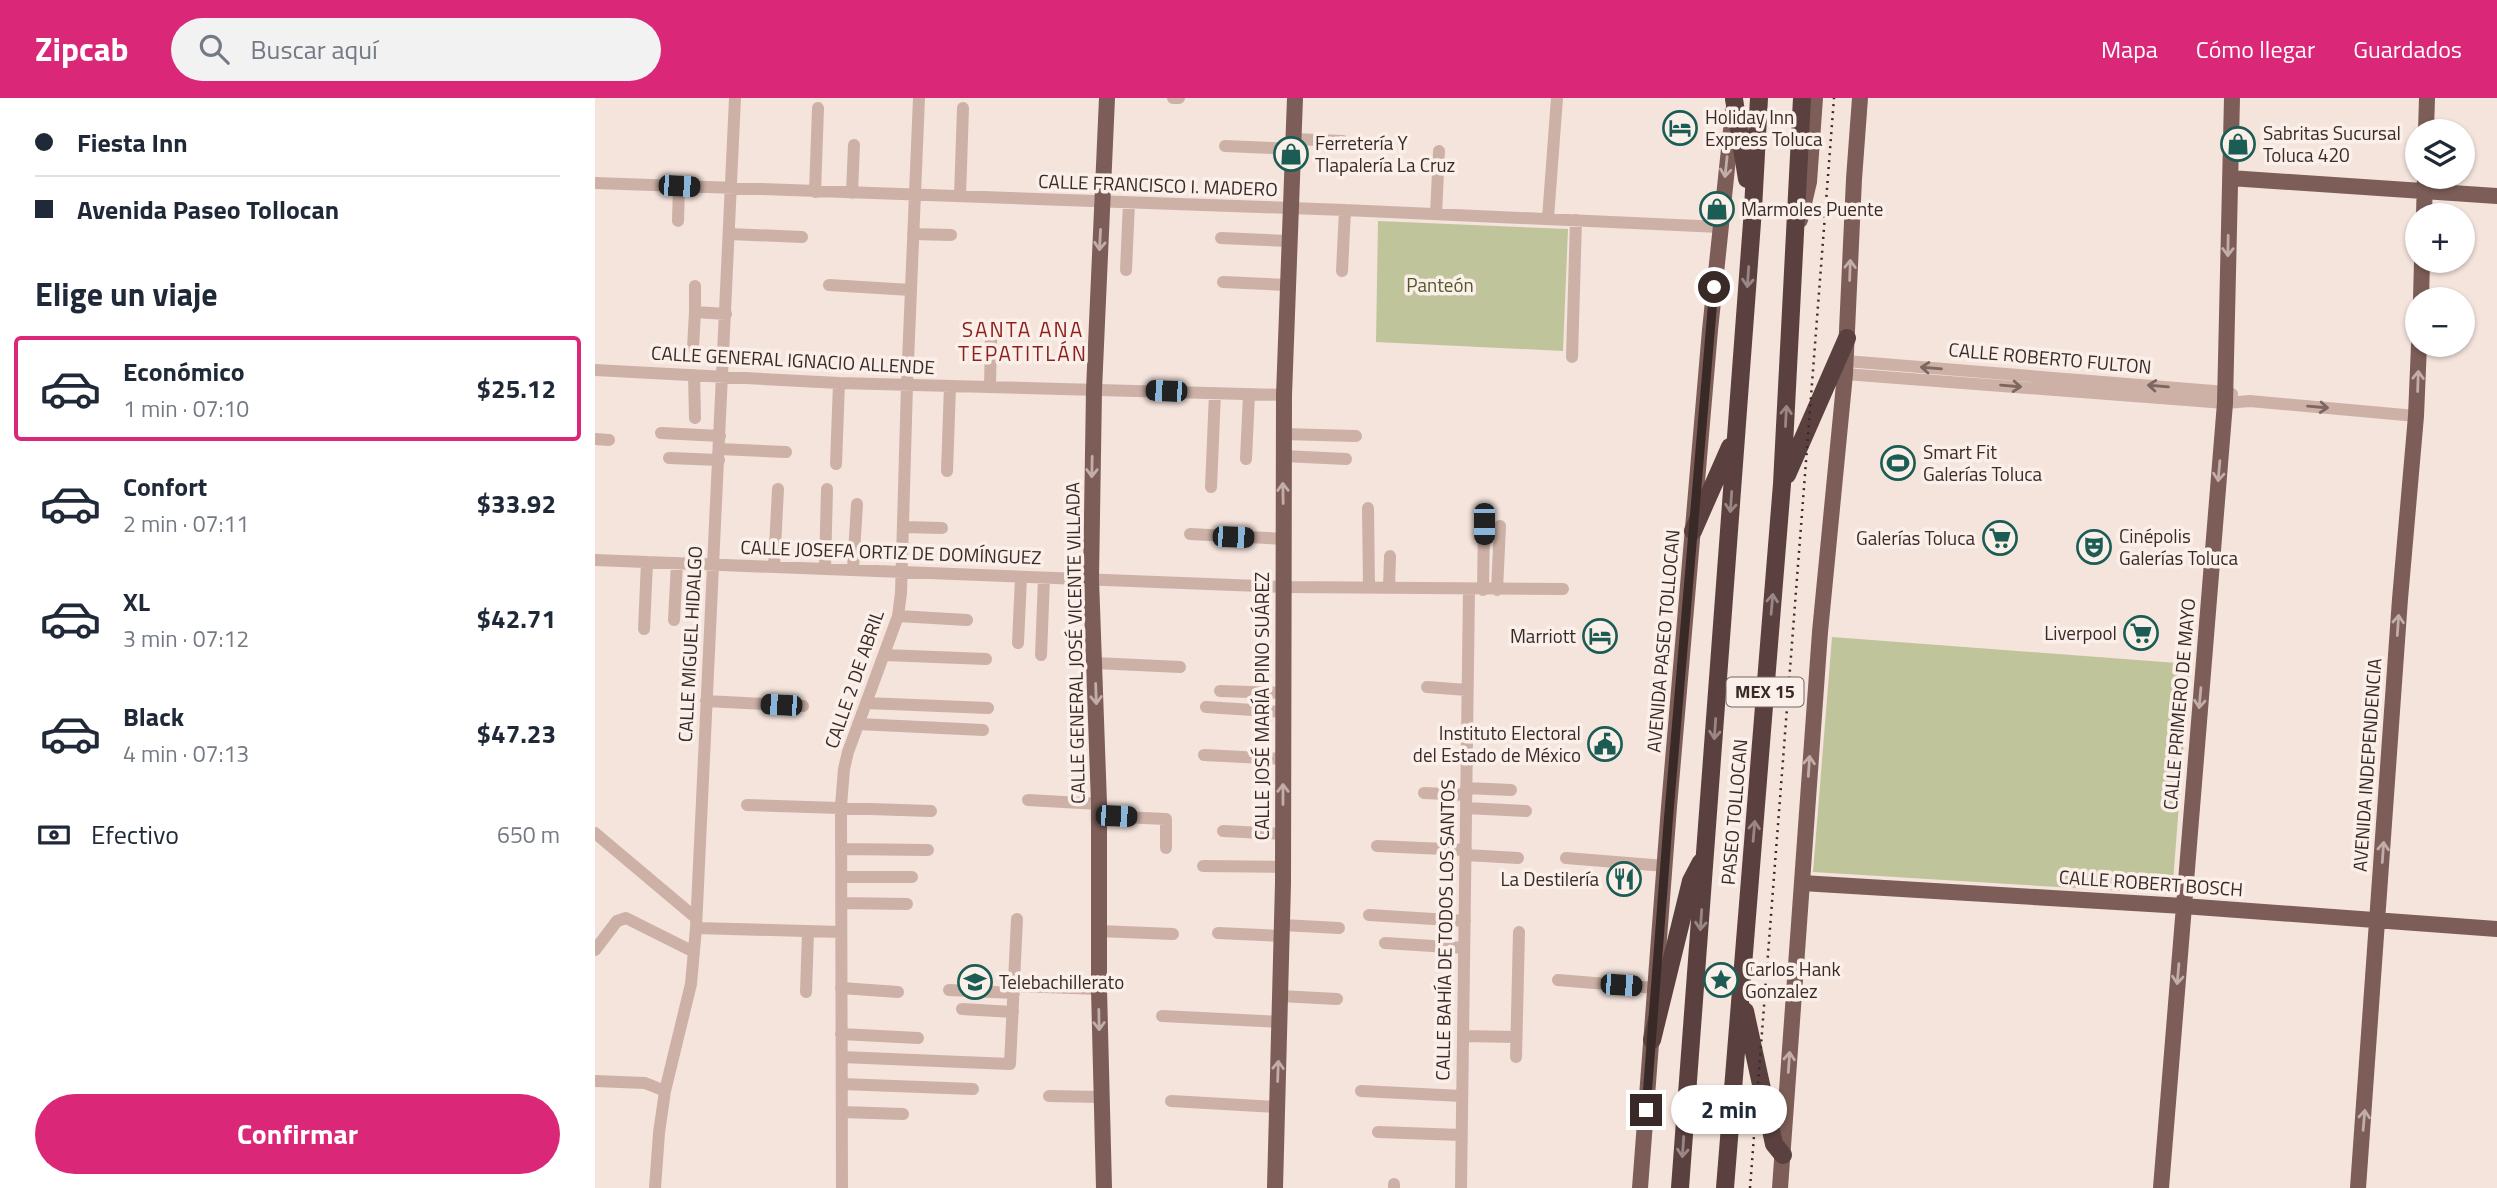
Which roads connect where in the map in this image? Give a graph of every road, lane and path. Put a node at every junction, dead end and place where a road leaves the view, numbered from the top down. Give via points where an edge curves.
1 (735, 98) edge
2 (919, 98) edge
3 (1107, 98) edge
4 (1173, 98) edge
5 (1179, 98) edge
6 (1295, 98) edge
7 (1557, 98) edge
8 (1759, 98) edge
9 (1802, 98) edge
10 (1815, 98) edge
11 (1860, 98) edge
12 (2232, 98) edge
13 (2427, 98) edge
14 (1734, 99) edge
15 (818, 108) dead end
16 (963, 108) dead end
17 (2426, 119) edge
18 (1343, 141) dead end
19 (1293, 144) junction
20 (853, 145) dead end
21 (1225, 146) dead end
22 (1440, 151) dead end
23 (2230, 178) junction
24 (2405, 182) edge
25 (595, 183) edge
26 (679, 186) junction
27 (731, 188) junction
28 (2458, 189) edge
29 (815, 192) junction
30 (852, 192) junction
31 (915, 194) junction
32 (960, 196) junction
33 (2497, 196) edge
34 (1102, 203) junction
35 (1129, 203) junction
36 (1289, 209) junction
37 (1753, 209) junction
38 (1345, 210) junction
39 (1436, 214) junction
40 (1548, 218) junction
41 (1576, 220) junction
42 (678, 221) dead end
43 (1720, 227) junction
44 (1797, 229) junction
45 (729, 234) junction
46 (913, 234) junction
47 (951, 236) dead end
48 (802, 237) dead end
49 (1221, 238) dead end
50 (1289, 241) junction
51 (1126, 270) dead end
52 (1342, 271) dead end
53 (1223, 282) dead end
54 (829, 285) dead end
55 (1287, 285) junction
56 (695, 286) dead end
57 (911, 290) junction
58 (695, 312) junction
59 (726, 314) junction
60 (991, 337) dead end
61 (1847, 338) junction
62 (693, 348) dead end
63 (2418, 357) edge
64 (1571, 358) dead end
65 (1845, 368) junction
66 (595, 370) edge
67 (694, 375) junction
68 (723, 376) junction
69 (839, 383) junction
70 (907, 385) junction
71 (950, 386) junction
72 (990, 387) junction
73 (1094, 390) junction
74 (1215, 393) junction
75 (1249, 394) junction
76 (1284, 395) junction
77 (2225, 398) junction
78 (2416, 416) junction
79 (695, 418) dead end
80 (661, 433) dead end
81 (1283, 434) junction
82 (1736, 434) junction
83 (1356, 436) dead end
84 (595, 439) edge
85 (609, 440) dead end
86 (719, 448) junction
87 (786, 452) dead end
88 (1283, 456) junction
89 (669, 458) dead end
90 (1246, 459) dead end
91 (1346, 459) dead end
92 (836, 464) dead end
93 (947, 471) dead end
94 (1782, 484) junction
95 (1211, 487) dead end
96 (778, 489) dead end
97 (827, 489) dead end
98 (857, 504) dead end
99 (1368, 508) dead end
100 (1484, 524) dead end
101 (1500, 526) dead end
102 (904, 527) junction
103 (942, 528) dead end
104 (1693, 531) junction
105 (1189, 534) dead end
106 (1284, 539) junction
107 (1390, 556) dead end
108 (595, 560) edge
109 (647, 562) junction
110 (677, 563) junction
111 (713, 564) junction
112 (774, 567) junction
113 (825, 568) junction
114 (853, 569) junction
115 (902, 571) junction
116 (1021, 577) junction
117 (1044, 578) junction
118 (1090, 579) junction
119 (1284, 587) junction
120 (1369, 587) junction
121 (1389, 588) junction
122 (1469, 589) junction
123 (1563, 589) dead end
124 (1483, 590) junction
125 (1497, 590) junction
126 (898, 617) junction
127 (674, 620) dead end
128 (967, 620) dead end
129 (644, 629) dead end
130 (1018, 643) dead end
131 (885, 655) junction
132 (1041, 655) dead end
133 (986, 659) dead end
134 (1095, 663) junction
135 (1180, 667) dead end
136 (1427, 687) dead end
137 (1467, 690) junction
138 (1220, 691) dead end
139 (1283, 693) junction
140 (706, 701) junction
141 (866, 703) junction
142 (803, 705) dead end
143 (988, 708) dead end
144 (1206, 708) dead end
145 (1283, 712) junction
146 (858, 724) junction
147 (983, 730) dead end
148 (1205, 755) dead end
149 (1283, 759) junction
150 (1511, 790) dead end
151 (1424, 793) dead end
152 (1466, 797) junction
153 (1028, 800) dead end
154 (747, 805) dead end
155 (841, 806) junction
156 (931, 810) dead end
157 (1099, 810) junction
158 (1526, 811) dead end
159 (1223, 831) dead end
160 (595, 833) edge
161 (1283, 834) junction
162 (1377, 846) dead end
163 (1166, 848) dead end
164 (841, 849) junction
165 (928, 850) dead end
166 (1465, 852) junction
167 (1706, 852) junction
168 (1518, 858) dead end
169 (1566, 858) dead end
170 (1203, 866) dead end
171 (1665, 866) junction
172 (1283, 867) junction
173 (841, 877) junction
174 (912, 877) dead end
175 (1801, 883) junction
176 (842, 902) junction
177 (907, 904) dead end
178 (2183, 906) junction
179 (1369, 915) dead end
180 (1017, 919) dead end
181 (2378, 920) junction
182 (1465, 921) junction
183 (696, 923) junction
184 (1339, 928) dead end
185 (2497, 929) edge
186 (1282, 930) junction
187 (808, 931) junction
188 (1099, 931) junction
189 (841, 932) junction
190 (1519, 932) dead end
191 (1218, 933) dead end
192 (1174, 934) dead end
193 (1385, 943) dead end
194 (1464, 948) junction
195 (595, 950) edge
196 (694, 952) junction
197 (1558, 980) dead end
198 (1741, 985) junction
199 (841, 988) junction
200 (1655, 988) junction
201 (1099, 989) junction
202 (949, 990) dead end
203 (1014, 990) junction
204 (806, 992) dead end
205 (898, 992) dead end
206 (1280, 996) junction
207 (1337, 999) dead end
208 (962, 1009) dead end
209 (1013, 1012) junction
210 (1162, 1016) dead end
211 (1280, 1023) junction
212 (841, 1034) junction
213 (1463, 1036) junction
214 (1515, 1037) junction
215 (918, 1038) dead end
216 (1652, 1040) junction
217 (842, 1057) junction
218 (1516, 1058) dead end
219 (595, 1081) edge
220 (842, 1084) junction
221 (973, 1089) dead end
222 (666, 1091) junction
223 (1361, 1091) dead end
224 (1049, 1096) dead end
225 (1462, 1096) junction
226 (1101, 1097) junction
227 (1171, 1101) dead end
228 (1277, 1107) junction
229 (842, 1112) junction
230 (902, 1114) dead end
231 (1378, 1132) dead end
232 (1461, 1135) junction
233 (1783, 1155) junction
234 (655, 1188) edge
235 (842, 1188) edge
236 (1104, 1188) edge
237 (1275, 1188) edge
238 (1461, 1188) edge
239 (1640, 1188) edge
240 (1680, 1188) edge
241 (1725, 1188) edge
242 (1780, 1188) edge
243 (2161, 1188) edge
244 (2358, 1188) edge

1 - 27 street, CALLE MIGUEL HIDALGO
2 - 31 street, CALLE 2 DE ABRIL
3 - 34 main road, CALLE GENERAL JOSÉ VICENTE VILLADA
4 - 5 street
6 - 19 main road, CALLE JOSÉ MARÍA PINO SUÁREZ
7 - 40 street
8 - 37 highway, PASEO TOLLOCAN / MEX 15
9 - 44 highway
10 - 44 main road, MEX 15 via 1809,182
61 -> 11 main road
12 - 23 main road, CALLE PRIMERO DE MAYO
13 - 17 main road
14 - 37 highway
14 -> 43 main road, AVENIDA PASEO TOLLOCAN
15 - 29 street
16 - 32 street
18 - 19 street
19 - 21 street
19 - 36 main road, CALLE JOSÉ MARÍA PINO SUÁREZ
20 - 30 street
22 - 39 street
23 - 24 main road
23 -> 77 main road, CALLE PRIMERO DE MAYO
25 - 26 street, CALLE FRANCISCO I. MADERO
26 - 27 street, CALLE FRANCISCO I. MADERO
26 - 42 street
27 - 29 street, CALLE FRANCISCO I. MADERO
27 - 45 street, CALLE MIGUEL HIDALGO
28 - 33 main road
29 - 30 street, CALLE FRANCISCO I. MADERO
30 - 31 street, CALLE FRANCISCO I. MADERO
31 - 32 street, CALLE FRANCISCO I. MADERO
31 - 46 street, CALLE 2 DE ABRIL
32 - 34 street, CALLE FRANCISCO I. MADERO
34 - 35 street, CALLE FRANCISCO I. MADERO
34 -> 73 main road, CALLE GENERAL JOSÉ VICENTE VILLADA
35 - 36 street, CALLE FRANCISCO I. MADERO
35 - 51 street
36 - 38 street, CALLE FRANCISCO I. MADERO
36 - 50 main road, CALLE JOSÉ MARÍA PINO SUÁREZ
37 -> 82 highway, PASEO TOLLOCAN / MEX 15
38 - 39 street, CALLE FRANCISCO I. MADERO
38 - 52 street
39 - 40 street, CALLE FRANCISCO I. MADERO
40 - 41 street, CALLE FRANCISCO I. MADERO
41 - 43 street, CALLE FRANCISCO I. MADERO
41 - 64 street
43 - 104 main road, AVENIDA PASEO TOLLOCAN
94 -> 44 highway, PASEO TOLLOCAN / MEX 15
45 - 48 street
45 - 59 street, CALLE MIGUEL HIDALGO
46 - 47 street
46 - 57 street, CALLE 2 DE ABRIL
49 - 50 street
50 - 55 main road, CALLE JOSÉ MARÍA PINO SUÁREZ
53 - 55 street
54 - 57 street
55 - 76 main road, CALLE JOSÉ MARÍA PINO SUÁREZ
56 - 58 street
57 - 70 street, CALLE 2 DE ABRIL
58 - 59 street
58 - 62 street
59 - 68 street, CALLE MIGUEL HIDALGO
60 - 72 street
61 - 65 main road
61 - 94 highway
78 -> 63 main road, AVENIDA INDEPENDENCIA
65 - 77 street, CALLE ROBERTO FULTON
175 -> 65 main road
66 - 67 street, CALLE GENERAL IGNACIO ALLENDE
67 - 68 street, CALLE GENERAL IGNACIO ALLENDE
67 - 79 street
68 - 69 street, CALLE GENERAL IGNACIO ALLENDE
68 - 86 street, CALLE MIGUEL HIDALGO
69 - 70 street, CALLE GENERAL IGNACIO ALLENDE
69 - 92 street
70 - 71 street, CALLE GENERAL IGNACIO ALLENDE
70 - 102 street, CALLE 2 DE ABRIL
71 - 72 street, CALLE GENERAL IGNACIO ALLENDE
71 - 93 street
72 - 73 street, CALLE GENERAL IGNACIO ALLENDE
73 - 74 street, CALLE GENERAL IGNACIO ALLENDE
73 -> 118 main road, CALLE GENERAL JOSÉ VICENTE VILLADA
74 - 75 street, CALLE GENERAL IGNACIO ALLENDE
74 - 95 street
75 - 76 street, CALLE GENERAL IGNACIO ALLENDE
75 - 90 street
76 - 81 main road, CALLE JOSÉ MARÍA PINO SUÁREZ
77 -> 78 street, CALLE ROBERTO FULTON
77 -> 178 main road, CALLE PRIMERO DE MAYO
181 -> 78 main road, AVENIDA INDEPENDENCIA
80 - 86 street
81 - 83 street
81 - 88 main road, CALLE JOSÉ MARÍA PINO SUÁREZ
82 - 104 highway
82 -> 167 highway, PASEO TOLLOCAN / MEX 15
84 - 85 street
86 - 87 street
86 - 89 street
86 - 111 street, CALLE MIGUEL HIDALGO
88 - 91 street
106 -> 88 main road, CALLE JOSÉ MARÍA PINO SUÁREZ
198 -> 94 highway, PASEO TOLLOCAN / MEX 15
96 - 112 street
97 - 113 street
98 - 114 street
99 - 120 street
100 - 124 street
101 - 125 street
102 - 103 street
102 - 115 street, CALLE 2 DE ABRIL
104 - 171 main road, AVENIDA PASEO TOLLOCAN
105 - 106 street
106 - 119 main road, CALLE JOSÉ MARÍA PINO SUÁREZ
107 - 121 street
108 - 109 street, CALLE JOSEFA ORTIZ DE DOMÍNGUEZ
109 - 110 street, CALLE JOSEFA ORTIZ DE DOMÍNGUEZ
109 - 129 street
110 - 111 street, CALLE JOSEFA ORTIZ DE DOMÍNGUEZ
110 - 127 street
111 - 112 street, CALLE JOSEFA ORTIZ DE DOMÍNGUEZ
111 - 140 street, CALLE MIGUEL HIDALGO
112 - 113 street, CALLE JOSEFA ORTIZ DE DOMÍNGUEZ
113 - 114 street, CALLE JOSEFA ORTIZ DE DOMÍNGUEZ
114 - 115 street, CALLE JOSEFA ORTIZ DE DOMÍNGUEZ
115 - 116 street, CALLE JOSEFA ORTIZ DE DOMÍNGUEZ
115 - 126 street, CALLE 2 DE ABRIL
116 - 117 street, CALLE JOSEFA ORTIZ DE DOMÍNGUEZ
116 - 130 street
117 - 118 street, CALLE JOSEFA ORTIZ DE DOMÍNGUEZ
117 - 132 street
118 - 119 street, CALLE JOSEFA ORTIZ DE DOMÍNGUEZ
118 - 134 main road, CALLE GENERAL JOSÉ VICENTE VILLADA
119 - 120 street, CALLE JOSEFA ORTIZ DE DOMÍNGUEZ
119 - 139 main road, CALLE JOSÉ MARÍA PINO SUÁREZ
120 - 121 street, CALLE JOSEFA ORTIZ DE DOMÍNGUEZ
121 - 122 street, CALLE JOSEFA ORTIZ DE DOMÍNGUEZ
122 - 124 street, CALLE JOSEFA ORTIZ DE DOMÍNGUEZ
122 - 137 street, CALLE BAHÍA DE TODOS LOS SANTOS
123 - 125 street, CALLE JOSEFA ORTIZ DE DOMÍNGUEZ
124 - 125 street, CALLE JOSEFA ORTIZ DE DOMÍNGUEZ
126 - 128 street
126 - 131 street, CALLE 2 DE ABRIL
131 - 133 street
131 - 141 street, CALLE 2 DE ABRIL
134 - 135 street
134 -> 157 main road, CALLE GENERAL JOSÉ VICENTE VILLADA
136 - 137 street
137 - 152 street, CALLE BAHÍA DE TODOS LOS SANTOS
138 - 139 street
139 - 145 main road, CALLE JOSÉ MARÍA PINO SUÁREZ
140 - 142 street
140 - 183 street, CALLE MIGUEL HIDALGO
141 - 143 street
141 - 146 street, CALLE 2 DE ABRIL
144 - 145 street
145 - 149 main road, CALLE JOSÉ MARÍA PINO SUÁREZ
146 - 147 street
146 - 155 street, CALLE 2 DE ABRIL via 844,769
148 - 149 street
161 -> 149 main road, CALLE JOSÉ MARÍA PINO SUÁREZ
150 - 152 street
151 - 152 street
152 - 158 street
152 - 166 street, CALLE BAHÍA DE TODOS LOS SANTOS
153 - 157 street
154 - 155 street
155 - 156 street
155 - 164 street, CALLE 2 DE ABRIL
157 - 163 street via 1166,819
157 - 188 main road, CALLE GENERAL JOSÉ VICENTE VILLADA
159 - 161 street
160 - 183 street
161 - 172 main road, CALLE JOSÉ MARÍA PINO SUÁREZ
162 - 166 street
164 - 165 street
164 - 173 street, CALLE 2 DE ABRIL
166 - 168 street
166 - 182 street, CALLE BAHÍA DE TODOS LOS SANTOS
167 - 216 highway via 1691,881
167 -> 240 highway, PASEO TOLLOCAN / MEX 15
169 - 171 street
170 - 172 street
171 - 200 main road, AVENIDA PASEO TOLLOCAN
172 - 186 main road, CALLE JOSÉ MARÍA PINO SUÁREZ
173 - 174 street
173 - 176 street, CALLE 2 DE ABRIL
175 - 178 main road, CALLE ROBERT BOSCH
233 -> 175 main road
176 - 177 street
176 - 189 street, CALLE 2 DE ABRIL
178 - 181 main road, CALLE ROBERT BOSCH
178 -> 243 main road, CALLE PRIMERO DE MAYO
179 - 182 street
180 - 203 street
181 - 185 main road, CALLE ROBERT BOSCH
244 -> 181 main road, AVENIDA INDEPENDENCIA
182 - 194 street, CALLE BAHÍA DE TODOS LOS SANTOS
183 - 187 street
183 - 196 street, CALLE MIGUEL HIDALGO
184 - 186 street
186 - 191 street
186 - 206 main road, CALLE JOSÉ MARÍA PINO SUÁREZ
187 - 189 street
187 - 204 street
188 - 192 street
188 - 201 main road, CALLE GENERAL JOSÉ VICENTE VILLADA
189 - 199 street, CALLE 2 DE ABRIL
190 - 214 street
193 - 194 street
194 - 213 street, CALLE BAHÍA DE TODOS LOS SANTOS
195 - 196 street via 622,918
196 - 222 street, CALLE MIGUEL HIDALGO
197 - 200 street
198 - 233 highway via 1774,1144
198 - 241 highway, PASEO TOLLOCAN / MEX 15
199 - 205 street
199 - 212 street, CALLE 2 DE ABRIL
200 - 216 main road, AVENIDA PASEO TOLLOCAN
201 - 203 street
201 -> 226 main road, CALLE GENERAL JOSÉ VICENTE VILLADA
202 - 203 street
203 - 209 street
206 - 207 street
206 - 211 main road, CALLE JOSÉ MARÍA PINO SUÁREZ
208 - 209 street
209 - 217 street via 1008,1065
210 - 211 street
228 -> 211 main road, CALLE JOSÉ MARÍA PINO SUÁREZ
212 - 215 street
212 - 217 street, CALLE 2 DE ABRIL
213 - 214 street
213 - 225 street, CALLE BAHÍA DE TODOS LOS SANTOS
214 - 218 street
216 - 239 main road, AVENIDA PASEO TOLLOCAN
217 - 220 street, CALLE 2 DE ABRIL
219 - 222 street via 645,1083
220 - 221 street
220 - 229 street, CALLE 2 DE ABRIL
222 - 234 street, CALLE MIGUEL HIDALGO
223 - 225 street
224 - 226 street
225 - 232 street, CALLE BAHÍA DE TODOS LOS SANTOS
226 - 236 main road, CALLE GENERAL JOSÉ VICENTE VILLADA
227 - 228 street
228 - 237 main road, CALLE JOSÉ MARÍA PINO SUÁREZ
229 - 230 street
229 - 235 street, CALLE 2 DE ABRIL
231 - 232 street
232 - 238 street, CALLE BAHÍA DE TODOS LOS SANTOS
233 - 242 main road

